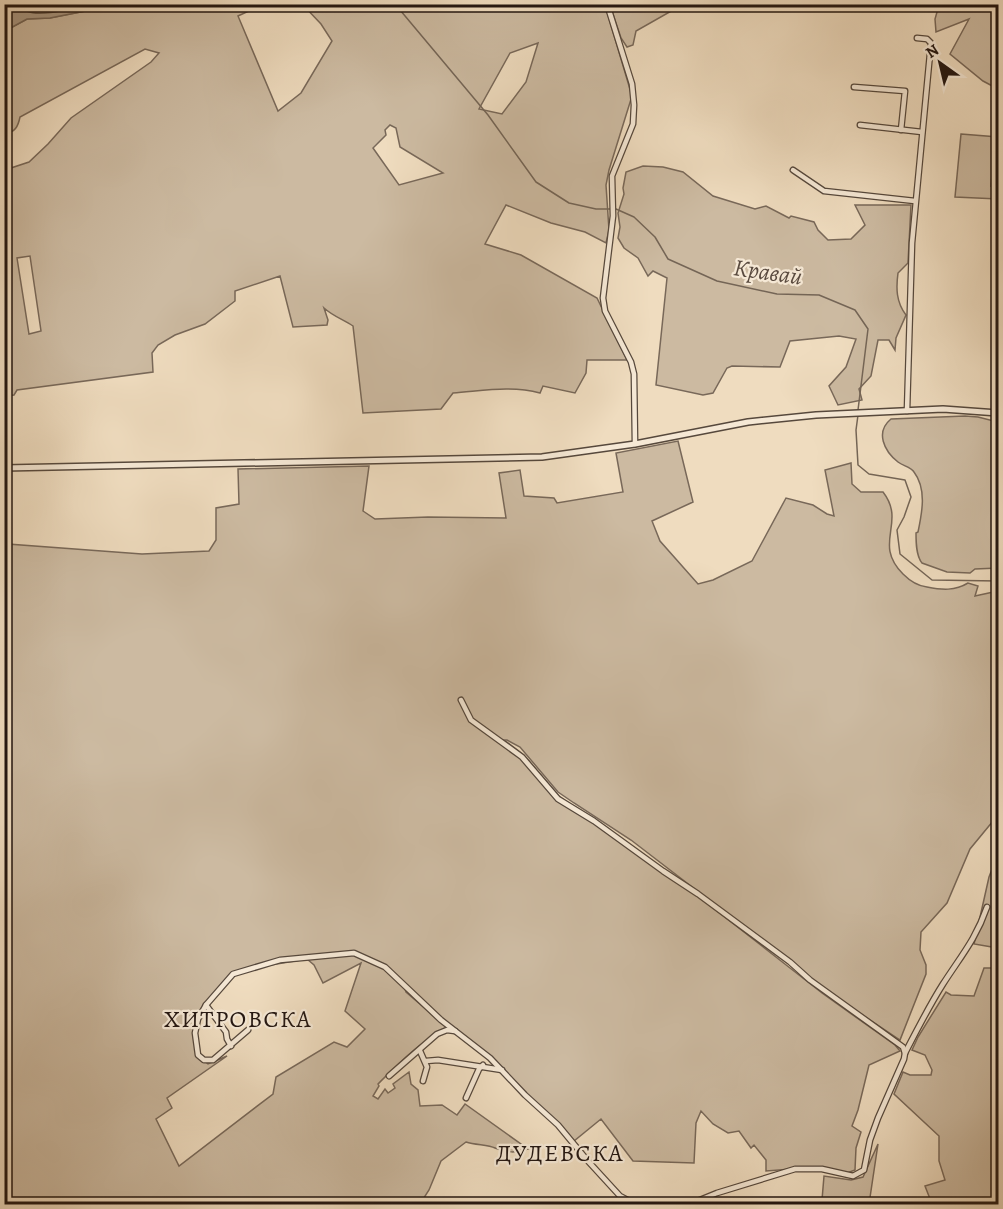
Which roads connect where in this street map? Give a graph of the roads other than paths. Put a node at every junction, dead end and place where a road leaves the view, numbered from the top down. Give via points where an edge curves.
1 (607, 4) edge
2 (917, 38) dead end
3 (854, 87) dead end
4 (860, 125) dead end
5 (901, 130) junction
6 (922, 132) junction
7 (793, 170) dead end
8 (915, 201) junction
9 (908, 411) junction
10 (999, 413) edge
11 (635, 444) junction
12 (4, 468) edge
13 (461, 700) dead end
14 (987, 907) dead end
15 (206, 1005) junction
16 (248, 1030) dead end
17 (455, 1031) junction
18 (231, 1046) junction
19 (420, 1050) junction
20 (905, 1053) junction
21 (426, 1061) junction
22 (483, 1065) junction
23 (501, 1070) junction
24 (389, 1076) dead end
25 (423, 1081) dead end
26 (466, 1098) dead end
27 (634, 1204) edge
28 (690, 1204) edge

1 - 11 street via 632,84 634,105 633,124 612,176 613,216 603,298 605,311 634,374
2 - 6 street via 931,43
3 - 5 street via 905,91
4 - 5 street
5 - 6 street
6 - 8 street
7 - 8 street via 824,190
8 - 9 street
9 - 10 street
9 - 11 street via 748,422
11 - 12 street via 542,456
13 - 20 street via 471,720 522,758 558,799 698,894 903,1047
14 - 20 street via 970,945 926,1012
15 - 17 street via 233,974 280,960 354,953 385,967
15 - 18 street via 226,1032
15 - 18 street via 195,1033 198,1055 213,1060
16 - 18 street
17 - 19 street via 437,1034
17 - 23 street
19 - 21 street
19 - 24 street
20 - 28 street via 874,1129 864,1170 858,1175 795,1169
21 - 22 street
21 - 25 street
22 - 23 street
22 - 26 street
23 - 27 street via 558,1125 620,1196

